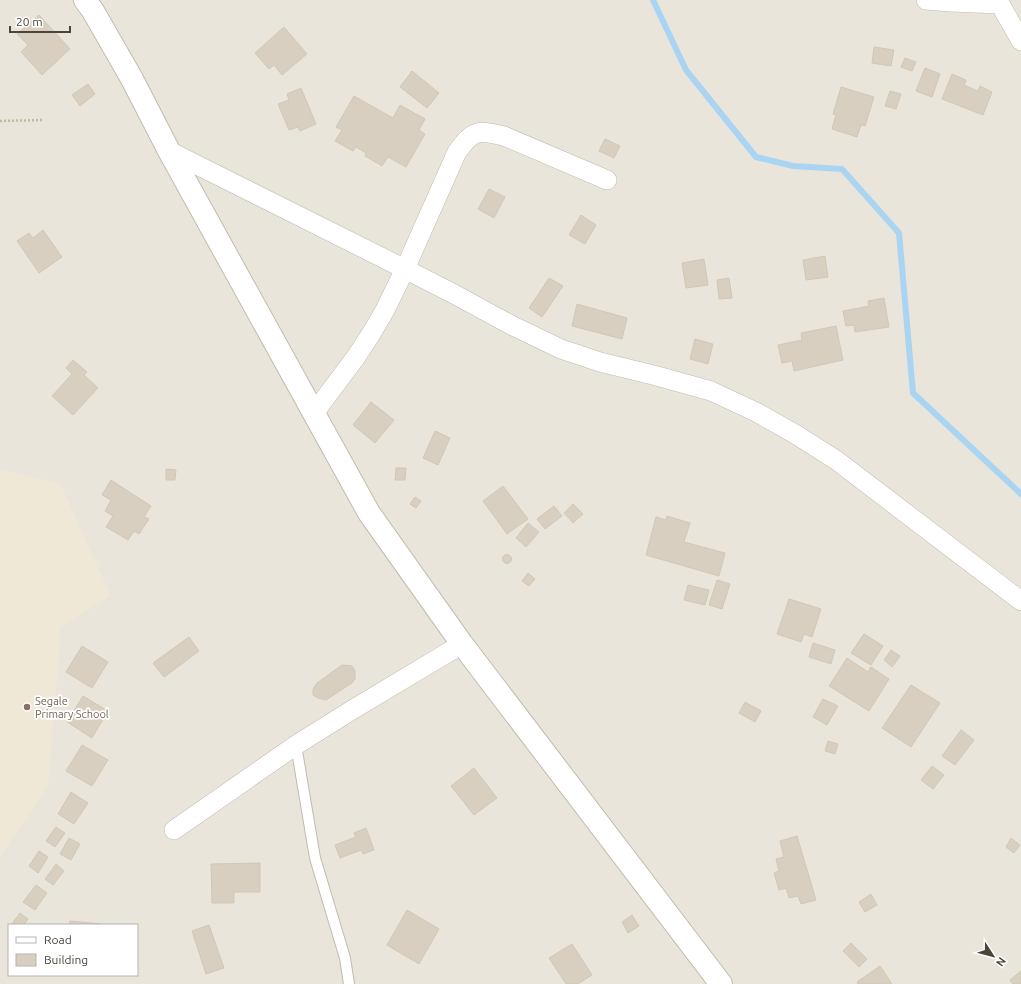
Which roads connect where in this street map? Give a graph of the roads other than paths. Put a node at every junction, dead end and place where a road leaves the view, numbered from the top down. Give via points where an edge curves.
1 (85, 0) edge
2 (926, 0) edge
3 (999, 2) edge
4 (1021, 41) edge
5 (169, 150) junction
6 (608, 180) dead end
7 (405, 269) junction
8 (314, 413) junction
9 (1021, 601) edge
10 (462, 644) junction
11 (296, 745) junction
12 (174, 830) dead end
13 (349, 984) edge
14 (721, 984) edge

1 - 5 street via 94,11
2 - 3 street
3 - 4 street
5 - 7 street
5 - 8 street
6 - 7 street via 504,136 476,133 466,140 457,152
7 - 8 street via 371,334
7 - 9 street via 561,349 600,362 711,391 756,412 836,460
8 - 10 street via 369,513
10 - 11 street
10 - 14 street
11 - 12 street
11 - 13 lane via 315,858 345,958

